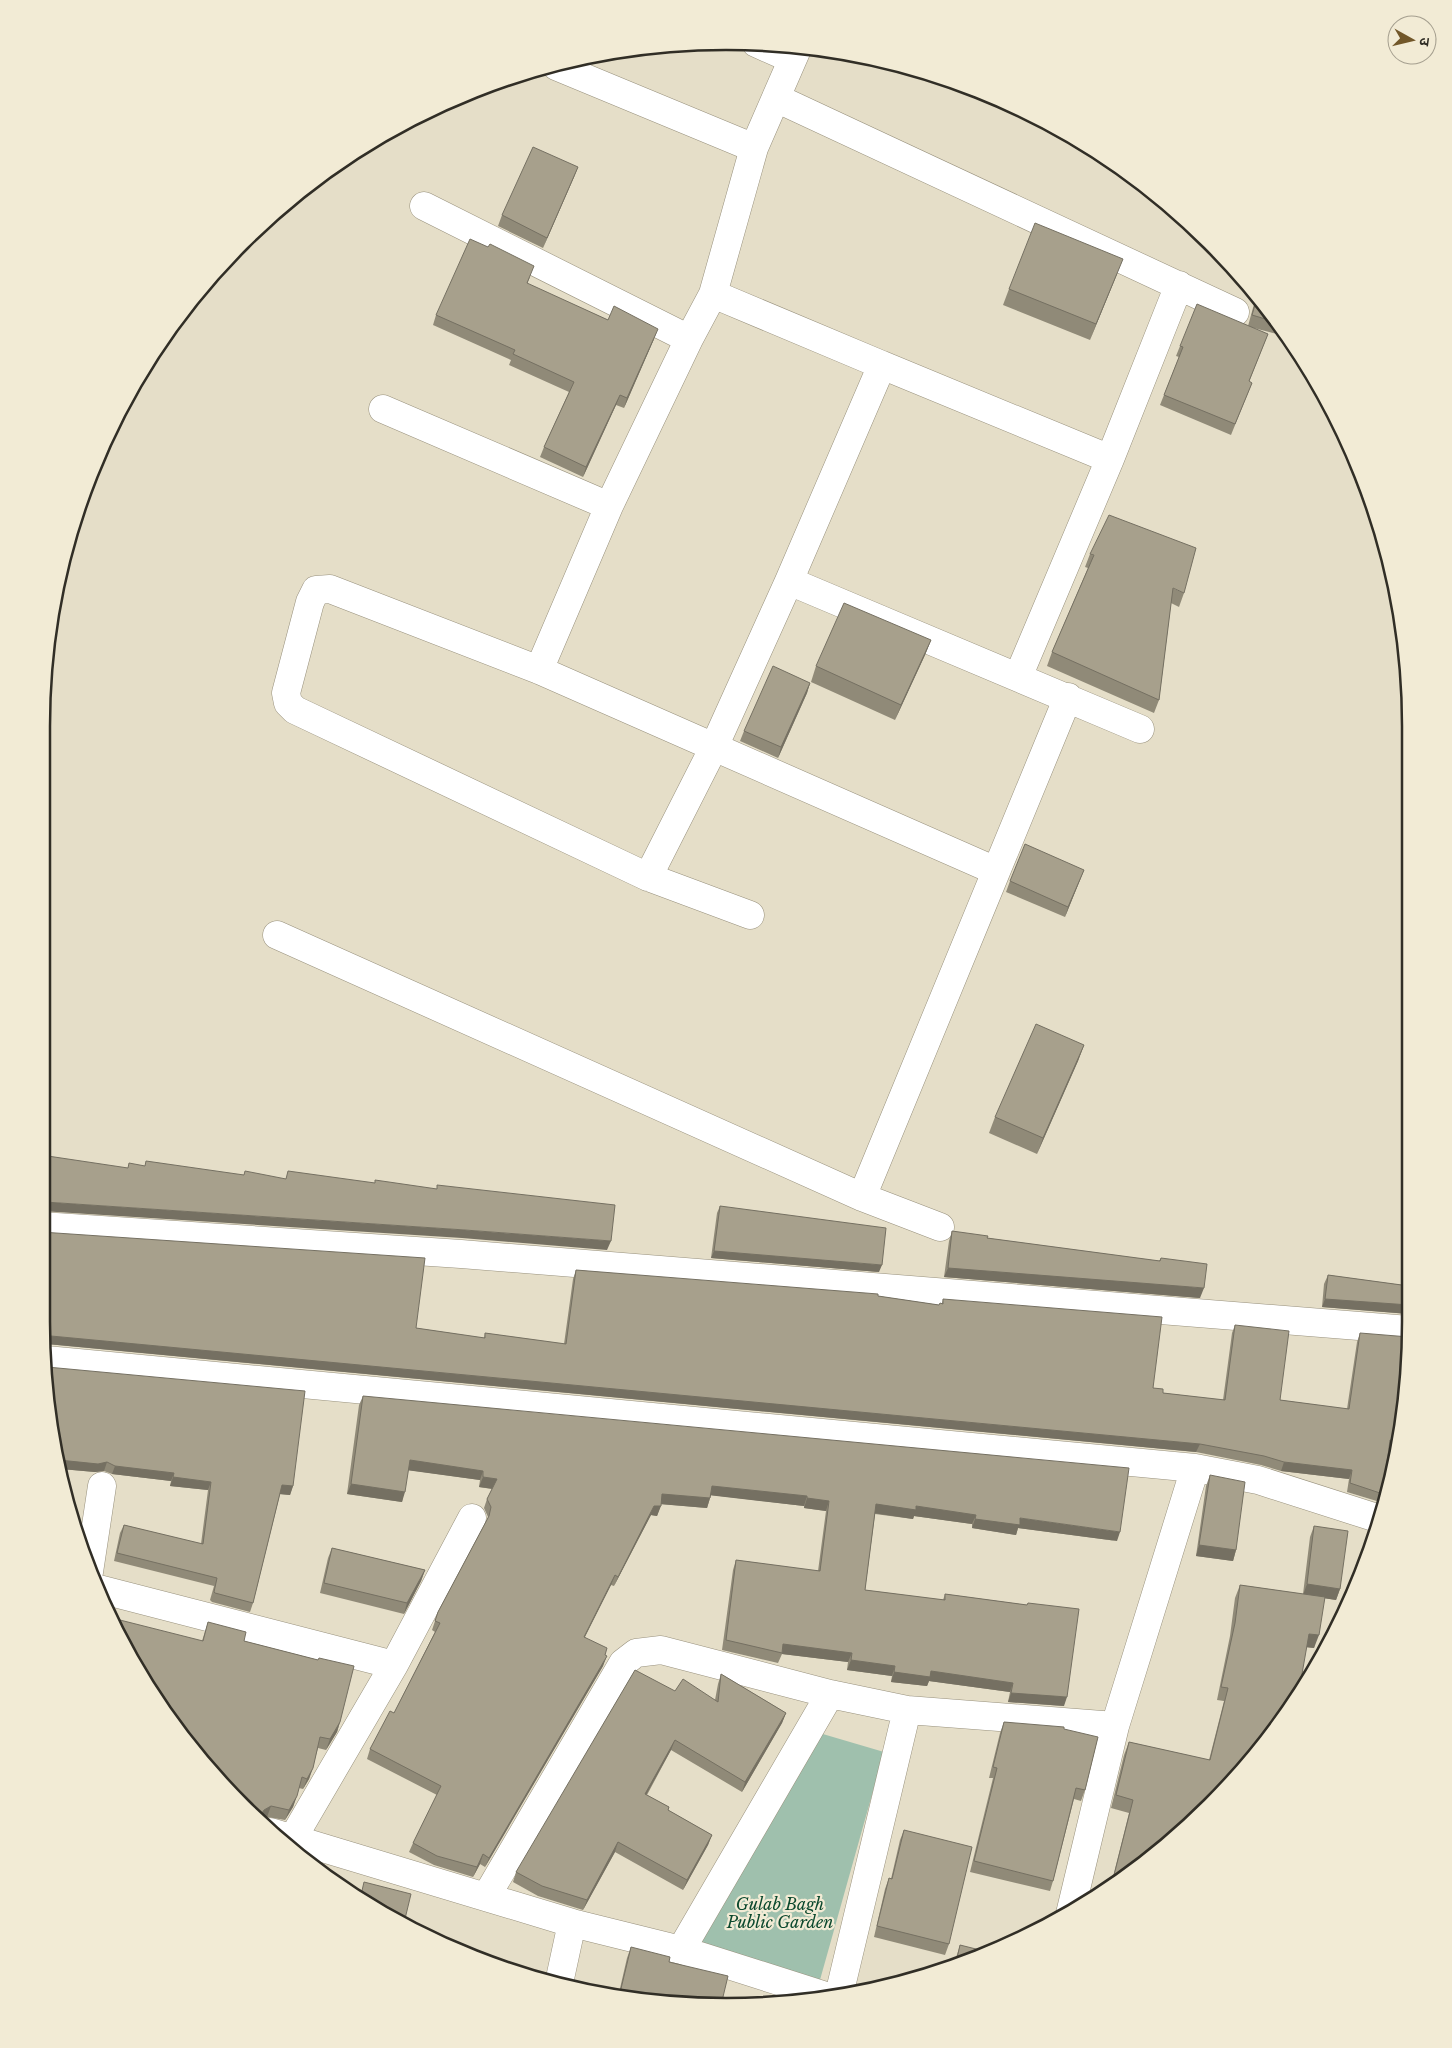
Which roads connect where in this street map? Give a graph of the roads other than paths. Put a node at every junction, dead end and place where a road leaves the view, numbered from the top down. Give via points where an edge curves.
1 (795, 53) edge
2 (570, 69) edge
3 (776, 98) junction
4 (754, 148) junction
5 (424, 206) dead end
6 (1179, 285) junction
7 (714, 294) junction
8 (1235, 312) dead end
9 (689, 339) junction
10 (882, 365) junction
11 (382, 408) dead end
12 (1110, 459) junction
13 (609, 506) junction
14 (789, 581) junction
15 (539, 670) junction
16 (1018, 677) junction
17 (1068, 697) junction
18 (1140, 730) dead end
19 (714, 747) junction
20 (996, 871) junction
21 (648, 878) junction
22 (750, 916) dead end
23 (277, 935) dead end
24 (862, 1197) junction
25 (940, 1226) dead end
26 (50, 1227) edge
27 (1402, 1329) edge
28 (51, 1360) edge
29 (1195, 1468) junction
30 (102, 1486) dead end
31 (1373, 1517) edge
32 (472, 1518) dead end
33 (92, 1555) edge
34 (106, 1591) edge
35 (394, 1665) junction
36 (830, 1694) junction
37 (907, 1710) junction
38 (1115, 1726) junction
39 (283, 1833) edge
40 (288, 1837) edge
41 (486, 1897) junction
42 (1073, 1902) edge
43 (572, 1923) junction
44 (680, 1950) junction
45 (560, 1977) edge
46 (841, 1988) edge
47 (813, 1992) edge

1 - 3 street
2 - 4 street
3 - 4 street
3 - 6 street
4 - 7 street
5 - 9 street
6 - 8 street
6 - 12 street
7 - 9 street
7 - 10 street
9 - 13 street
10 - 12 street
10 - 14 street
11 - 13 street
12 - 16 street
13 - 15 street
14 - 16 street
14 - 19 street
15 - 19 street
15 - 21 street via 330,589 316,590 286,693 288,703 295,710
16 - 17 street
17 - 18 street
17 - 20 street
19 - 20 street
19 - 21 street
20 - 24 street
21 - 22 street
23 - 24 street
24 - 25 street
26 - 27 street via 461,1254
28 - 29 street
29 - 31 street via 1258,1480
29 - 38 street
30 - 33 street
32 - 35 street
34 - 35 street
35 - 39 street
36 - 37 street
36 - 41 street via 661,1650 636,1653 623,1663
36 - 44 street
37 - 38 street
37 - 46 street
38 - 42 street
40 - 41 street
41 - 43 street
43 - 44 street
43 - 45 street
44 - 47 street

